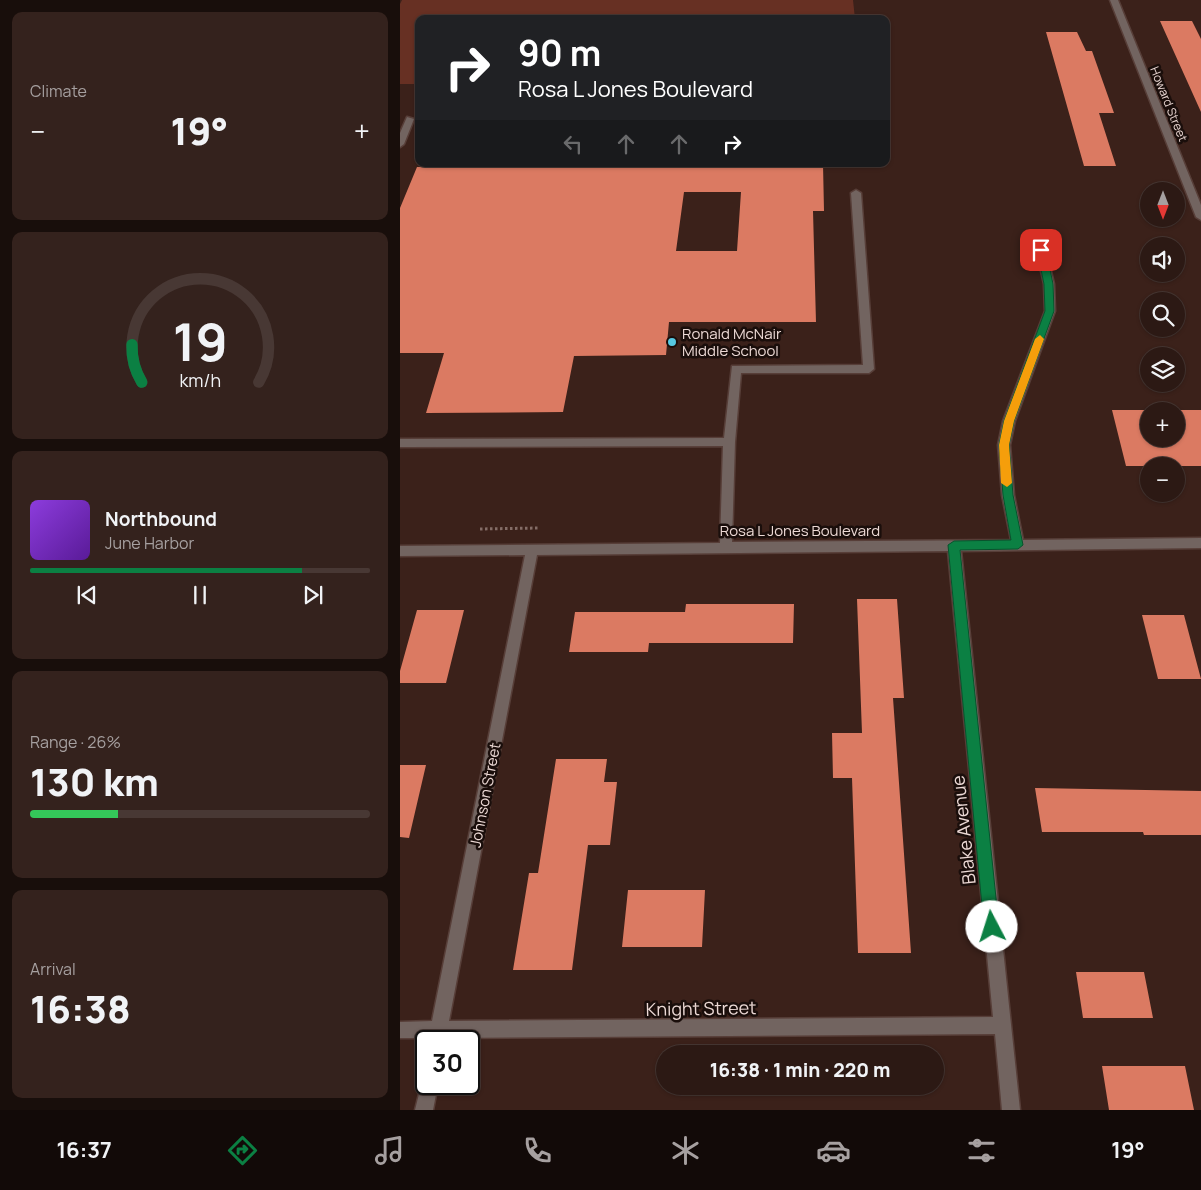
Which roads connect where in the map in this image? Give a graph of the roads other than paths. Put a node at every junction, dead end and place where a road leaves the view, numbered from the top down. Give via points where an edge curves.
1 (1114, 0) edge
2 (410, 118) dead end
3 (400, 144) edge
4 (856, 193) dead end
5 (1201, 217) edge
6 (1041, 250) dead end
7 (729, 442) junction
8 (400, 443) edge
9 (1201, 543) edge
10 (954, 545) junction
11 (1018, 545) junction
12 (726, 547) junction
13 (532, 549) junction
14 (400, 551) edge
15 (1001, 1026) junction
16 (400, 1030) edge
17 (439, 1030) edge
18 (415, 1032) edge
19 (480, 1035) edge
20 (427, 1095) edge
21 (424, 1110) edge
22 (1010, 1110) edge

1 - 5 street, Howard Street
2 - 3 street
4 - 7 street via 869,369 736,369
6 - 11 street via 1049,284 1050,311 1009,421 1004,445 1008,495
7 - 8 street
7 - 12 street
9 - 11 street, Rosa L Jones Boulevard
10 - 11 street, Rosa L Jones Boulevard
10 - 12 street, Rosa L Jones Boulevard
10 - 15 street, Blake Avenue
12 - 13 street, Rosa L Jones Boulevard
13 - 14 street, Rosa L Jones Boulevard
13 - 17 street, Johnson Street
15 - 19 street, Knight Street
15 - 22 street, Blake Avenue
16 - 18 street, Knight Street
20 - 21 street

